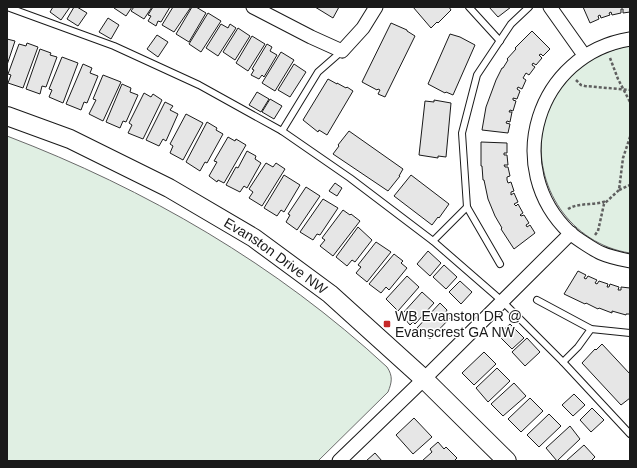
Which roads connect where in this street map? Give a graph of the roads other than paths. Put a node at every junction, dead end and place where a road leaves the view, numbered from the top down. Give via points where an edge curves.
1 (7, 7) edge
2 (253, 7) edge
3 (376, 7) edge
4 (470, 7) edge
5 (529, 7) edge
6 (550, 7) edge
7 (630, 38) edge
8 (500, 41) junction
9 (342, 52) junction
10 (584, 55) junction
11 (7, 116) edge
12 (282, 131) junction
13 (468, 207) junction
14 (571, 233) junction
15 (433, 241) junction
16 (630, 261) edge
17 (500, 264) dead end
18 (537, 300) dead end
19 (502, 301) junction
20 (591, 329) junction
21 (630, 333) edge
22 (563, 362) junction
23 (424, 379) junction
24 (630, 434) edge
25 (345, 459) edge
26 (505, 460) edge

1 - 12 lane via 114,46 199,85
2 - 9 street
3 - 9 street via 363,28
4 - 8 lane
5 - 8 lane via 511,24
6 - 10 street
7 - 10 street via 614,41
8 - 13 lane via 477,75 462,133
9 - 12 lane via 318,72
10 - 14 street via 562,75 546,99 536,126 534,156 540,184 552,211
11 - 23 street, Evanston Drive NW via 70,139 169,188 254,238 330,294
12 - 15 lane via 350,178
13 - 15 lane
13 - 17 lane
14 - 16 street via 600,253
14 - 19 street
15 - 19 lane
18 - 20 lane
19 - 22 lane
19 - 23 street
20 - 21 lane
20 - 22 lane
22 - 24 lane
23 - 25 street
23 - 26 street, Evanston Drive NW

